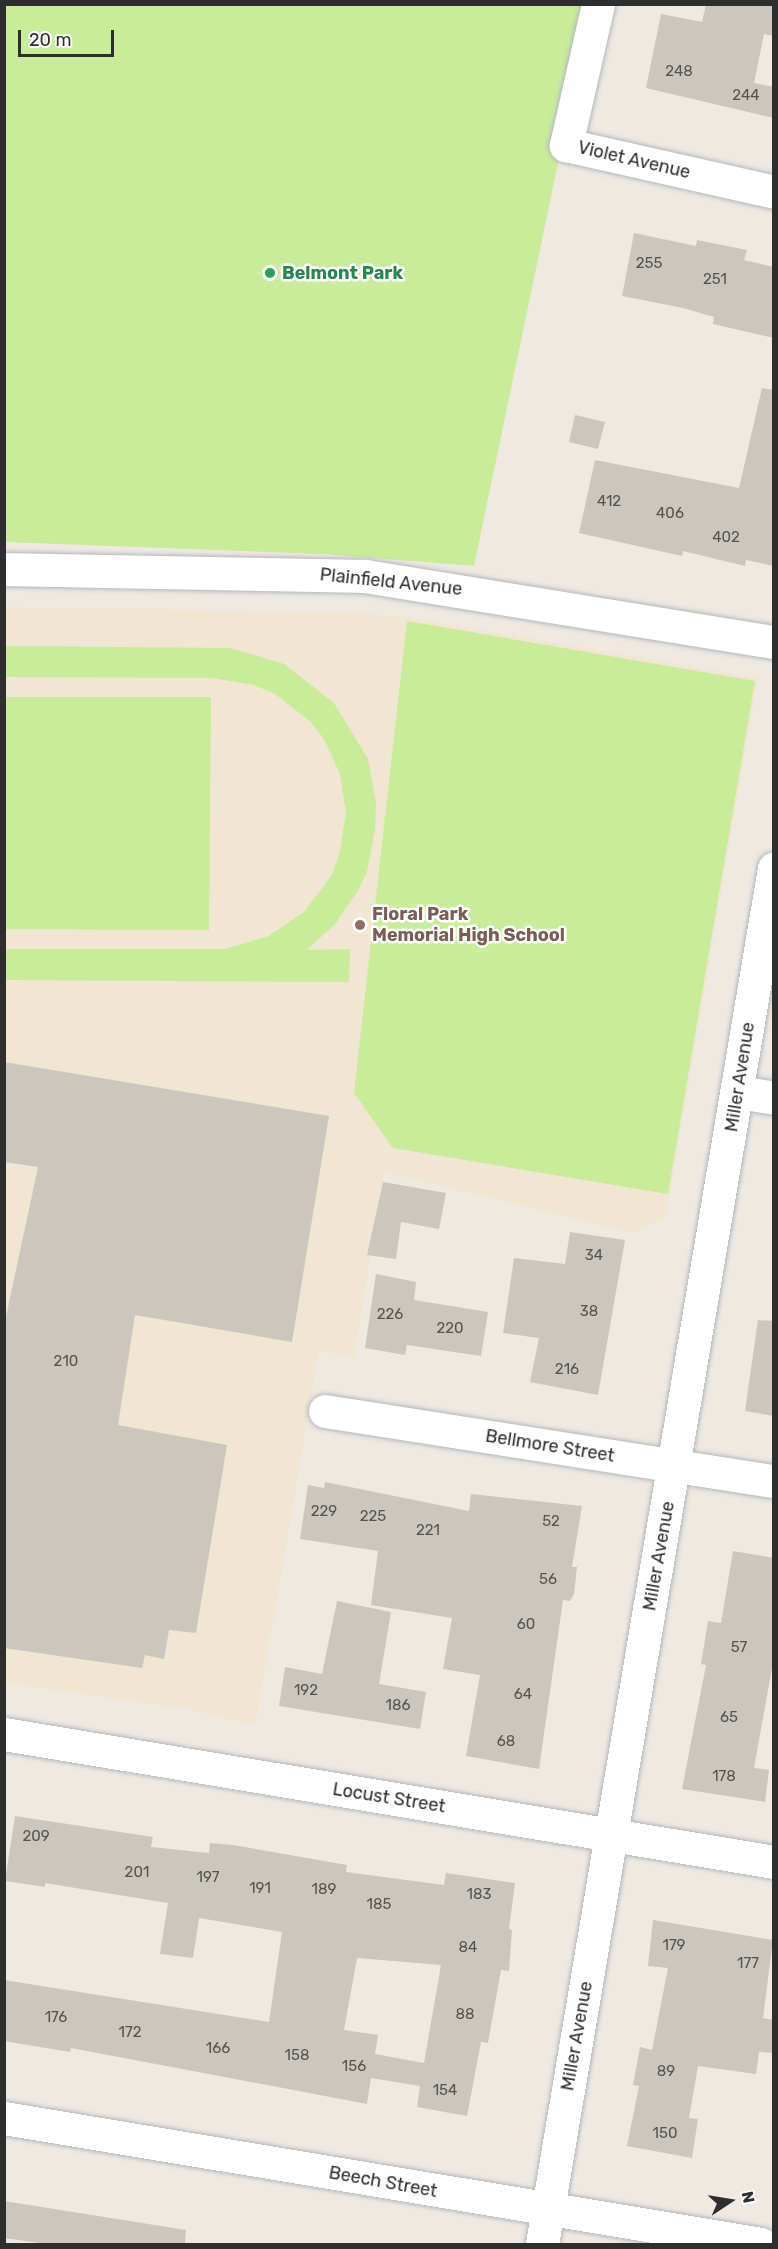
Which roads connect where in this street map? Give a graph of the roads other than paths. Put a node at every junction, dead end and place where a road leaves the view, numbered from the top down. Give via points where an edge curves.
1 (598, 4) edge
2 (774, 192) edge
3 (4, 569) edge
4 (774, 642) edge
5 (774, 868) edge
6 (738, 1092) junction
7 (774, 1098) edge
8 (326, 1411) dead end
9 (674, 1465) junction
10 (774, 1481) edge
11 (4, 1734) edge
12 (612, 1835) junction
13 (774, 1862) edge
14 (4, 2118) edge
15 (548, 2209) junction
16 (542, 2244) edge
17 (761, 2244) edge

1 - 2 street, Violet Avenue via 566,145
3 - 4 street, Plainfield Avenue via 365,576
5 - 6 street, Miller Avenue
6 - 7 street
6 - 9 street, Miller Avenue
8 - 9 street, Bellmore Street
9 - 10 street, Bellmore Street
9 - 12 street, Miller Avenue
11 - 12 street, Locust Street
12 - 13 street, Locust Street
12 - 15 street, Miller Avenue
14 - 15 street, Beech Street
15 - 16 street, Miller Avenue
15 - 17 street, Beech Street

